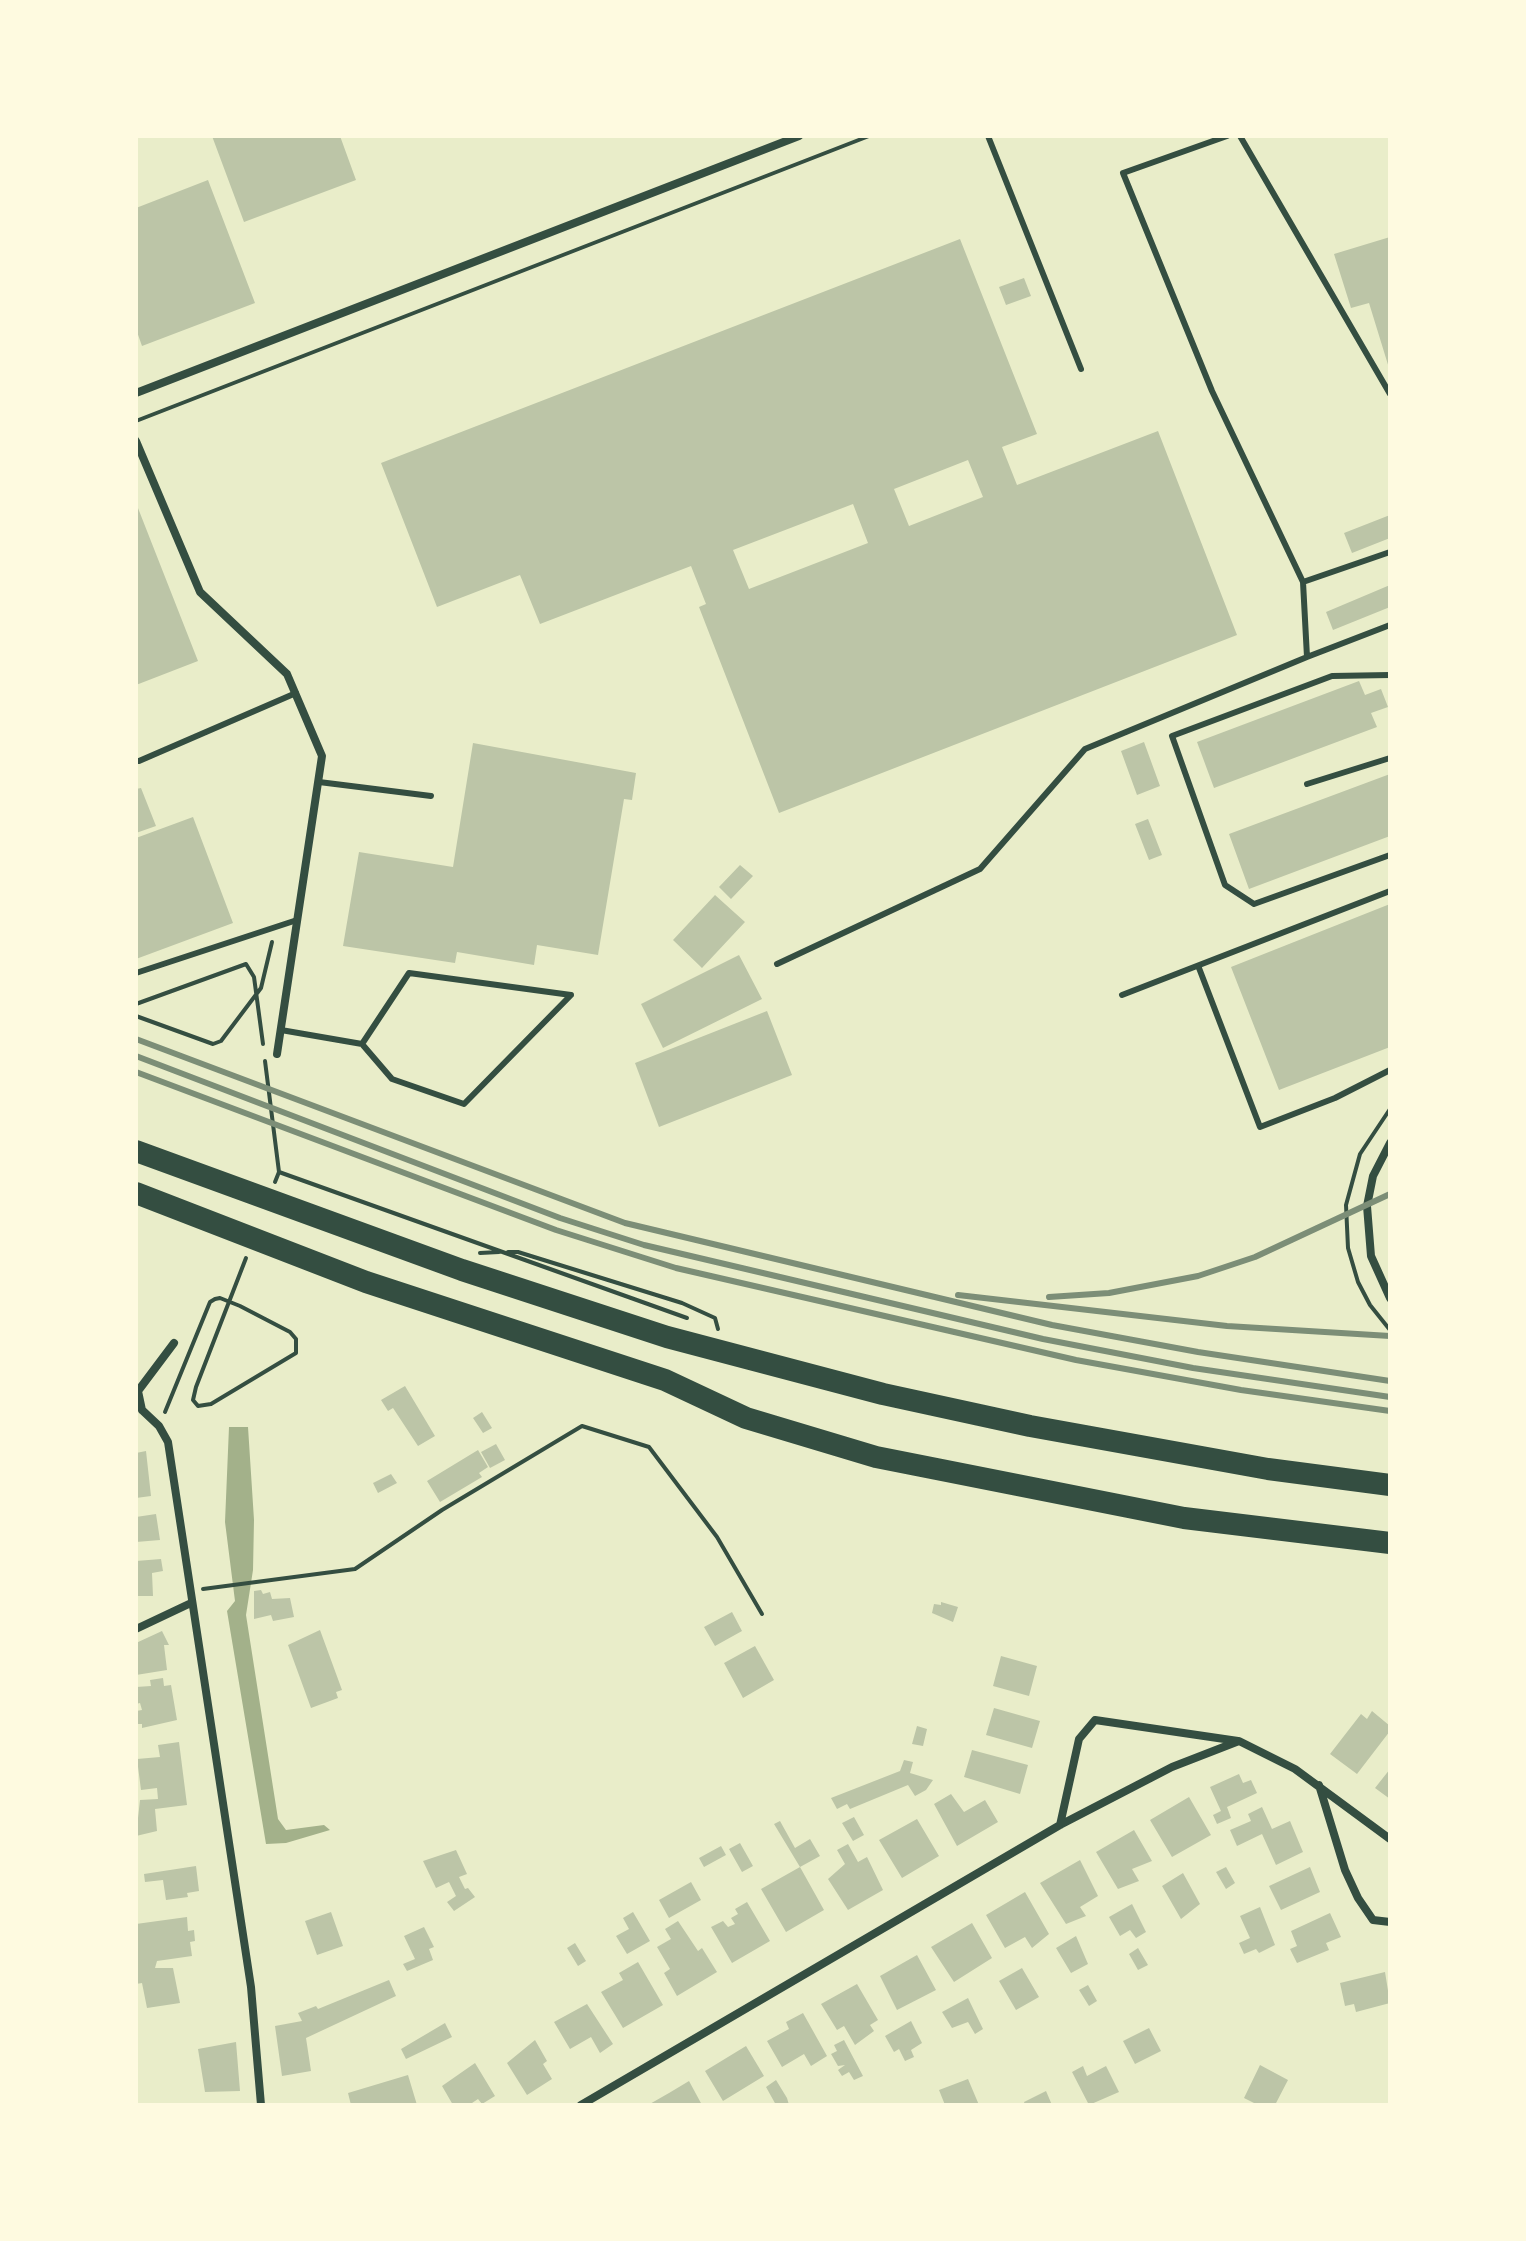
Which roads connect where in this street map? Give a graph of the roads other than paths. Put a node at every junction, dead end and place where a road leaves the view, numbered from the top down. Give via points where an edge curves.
1 (799, 136) edge
2 (988, 136) edge
3 (1227, 136) edge
4 (1240, 136) edge
5 (1081, 369) dead end
6 (136, 393) edge
7 (1390, 394) edge
8 (136, 441) edge
9 (1390, 552) edge
10 (1303, 582) junction
11 (1390, 625) edge
12 (1307, 657) junction
13 (1390, 675) edge
14 (296, 693) junction
15 (1390, 758) edge
16 (139, 761) dead end
17 (319, 782) junction
18 (1307, 784) dead end
19 (431, 796) dead end
20 (1390, 855) edge
21 (1390, 891) edge
22 (297, 920) junction
23 (777, 964) dead end
24 (1199, 968) junction
25 (136, 973) edge
26 (1122, 995) dead end
27 (281, 1030) junction
28 (362, 1044) junction
29 (277, 1054) dead end
30 (1390, 1070) edge
31 (1390, 1143) edge
32 (136, 1151) edge
33 (136, 1193) edge
34 (1390, 1298) edge
35 (174, 1343) dead end
36 (139, 1411) edge
37 (1390, 1485) edge
38 (1390, 1543) edge
39 (191, 1603) junction
40 (136, 1629) edge
41 (1239, 1741) junction
42 (1319, 1784) junction
43 (1060, 1825) junction
44 (1390, 1839) edge
45 (1390, 1922) edge
46 (261, 2105) edge
47 (581, 2105) edge

1 - 6 street
2 - 5 lane
3 - 10 lane via 1123,173 1212,391
4 - 7 lane
8 - 14 street via 200,592 287,674
9 - 10 lane
10 - 12 lane
11 - 12 lane
12 - 23 lane via 1085,749 980,869
13 - 20 lane via 1332,676 1172,736 1225,885 1254,904
14 - 16 lane
14 - 17 street via 322,756
15 - 18 lane
17 - 19 lane
17 - 22 street
21 - 24 lane
22 - 25 lane
22 - 27 street
24 - 26 lane
24 - 30 lane via 1260,1127
27 - 28 lane
27 - 29 street
28 - 28 lane via 409,973 571,995 464,1104 392,1079
31 - 34 street via 1373,1176 1367,1206 1371,1256
32 - 37 highway via 462,1270 667,1337 1030,1426
33 - 38 highway via 366,1282 665,1380 746,1418 876,1457 1184,1518
35 - 36 street via 138,1391
36 - 39 street via 159,1426 168,1442
39 - 40 street
39 - 46 street via 251,1987
41 - 42 street
41 - 43 street via 1172,1767
41 - 43 street via 1095,1720 1079,1739
42 - 44 street
42 - 45 street via 1358,1898 1373,1920
43 - 47 street

